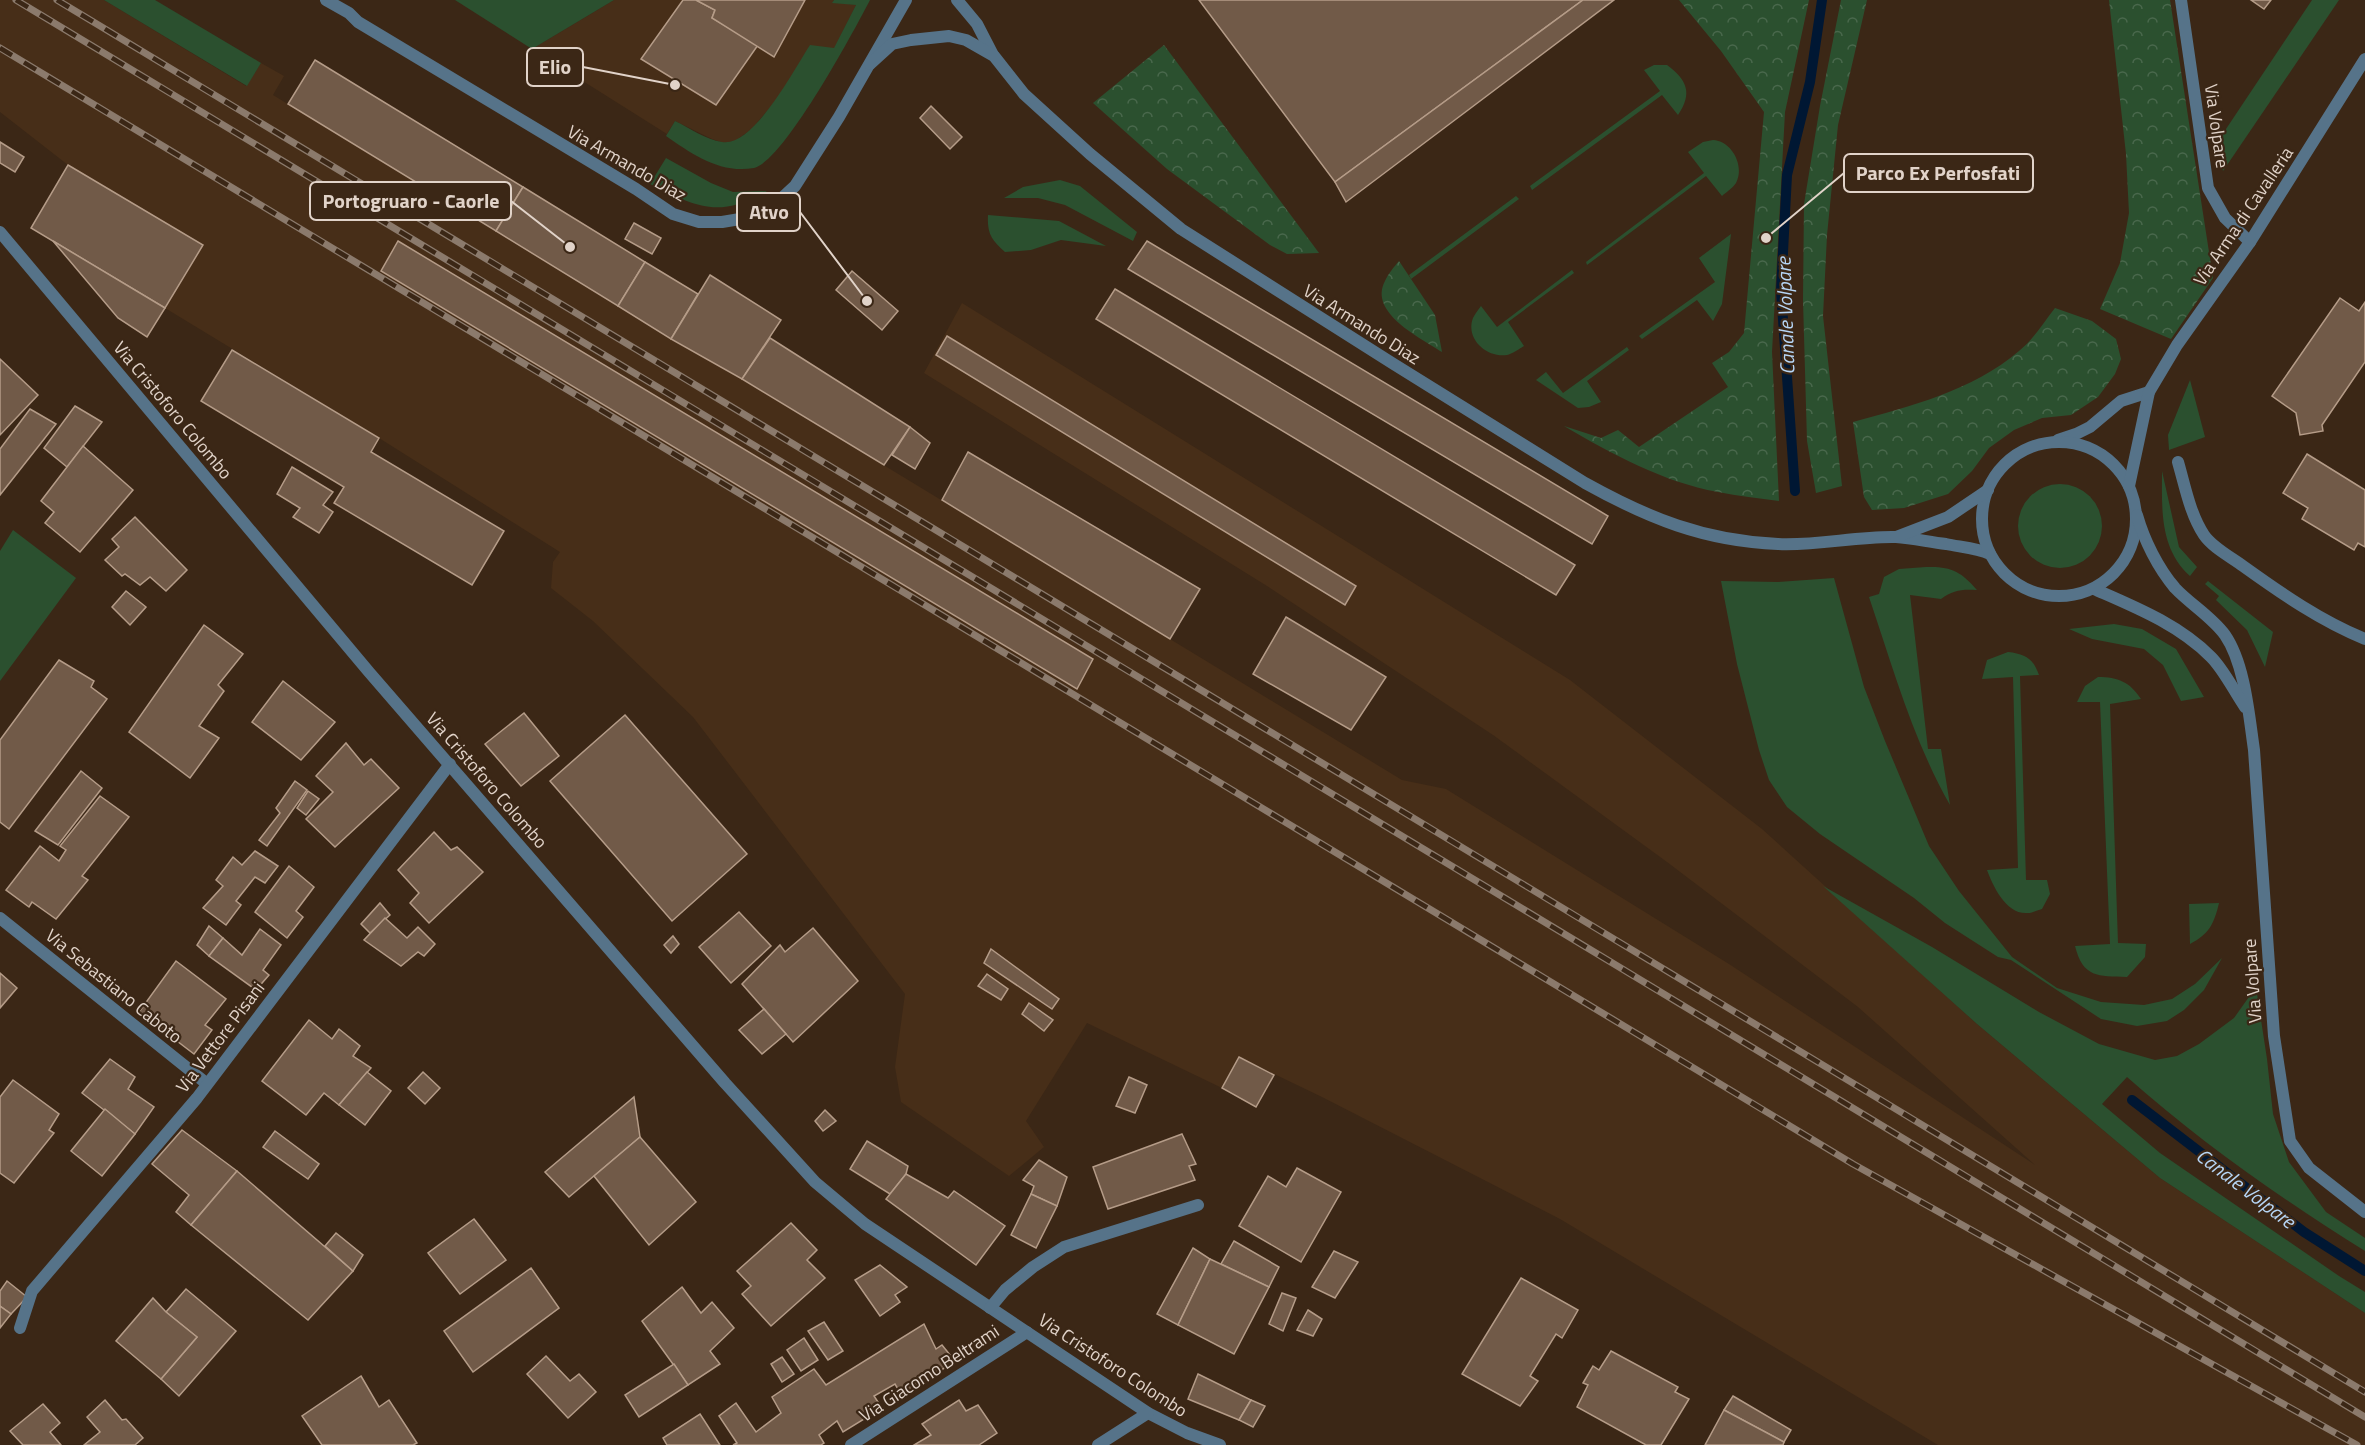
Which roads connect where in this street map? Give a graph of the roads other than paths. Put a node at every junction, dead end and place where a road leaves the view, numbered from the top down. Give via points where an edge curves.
1 (326, 0) edge
2 (906, 0) edge
3 (957, 0) edge
4 (2181, 0) edge
5 (994, 56) junction
6 (2365, 59) edge
7 (870, 64) junction
8 (0, 232) edge
9 (2250, 242) junction
10 (2149, 392) junction
11 (2044, 444) junction
12 (2178, 462) dead end
13 (2129, 486) junction
14 (1988, 490) junction
15 (2137, 515) junction
16 (1895, 537) junction
17 (1990, 554) junction
18 (2094, 589) junction
19 (2365, 639) edge
20 (2249, 714) junction
21 (450, 764) junction
22 (0, 918) edge
23 (207, 1083) junction
24 (1198, 1205) dead end
25 (2365, 1212) edge
26 (990, 1308) junction
27 (20, 1328) dead end
28 (1027, 1332) junction
29 (1148, 1413) junction
30 (851, 1445) edge
31 (1098, 1445) edge
32 (1220, 1445) edge

1 - 7 street, Via Armando Diaz via 673,214 699,222 740,219 770,206 788,192 802,176
2 - 7 street, Via Armando Diaz
3 - 5 street via 977,24
4 - 9 street, Via Volpare via 2208,188 2225,218
5 - 7 street, Via Armando Diaz via 966,40 949,36 892,44
5 - 16 street, Via Armando Diaz via 1024,94 1181,229 1617,501 1668,524 1723,539 1780,544
6 - 9 street, Via Arma di Cavalleria
8 - 21 street, Via Cristoforo Colombo
9 - 10 street, Via Arma di Cavalleria via 2177,345
10 - 11 street via 2121,401 2098,422 2076,434
10 - 13 street, Via Arma di Cavalleria
11 - 13 street, Via Armando Diaz via 2070,442 2094,450 2114,466
11 - 14 street, Via Armando Diaz via 2010,459
12 - 19 street via 2205,537 2284,595 2335,627
13 - 15 street, Via Armando Diaz
14 - 16 street, Via Armando Diaz via 1948,516
14 - 17 street, Via Armando Diaz via 1982,522
15 - 18 street, Via Armando Diaz via 2126,559
15 - 20 street, Via Volpare via 2142,536 2175,587 2225,635 2237,661
16 - 17 street, Via Armando Diaz
17 - 18 street, Via Armando Diaz via 2006,576 2028,591 2054,597
18 - 20 street, Via Volpare via 2180,631 2212,658
20 - 25 street, Via Volpare via 2274,1036 2290,1141 2309,1168
21 - 23 street, Via Vettore Pisani
21 - 26 street, Via Cristoforo Colombo via 815,1182 865,1224
22 - 23 street, Via Sebastiano Caboto
23 - 27 street, Via Vettore Pisani via 32,1291
24 - 26 street via 1064,1247 1005,1290
26 - 28 street, Via Cristoforo Colombo
28 - 29 street, Via Cristoforo Colombo
28 - 30 street, Via Giacomo Beltrami
29 - 31 street
29 - 32 street, Via Cristoforo Colombo

